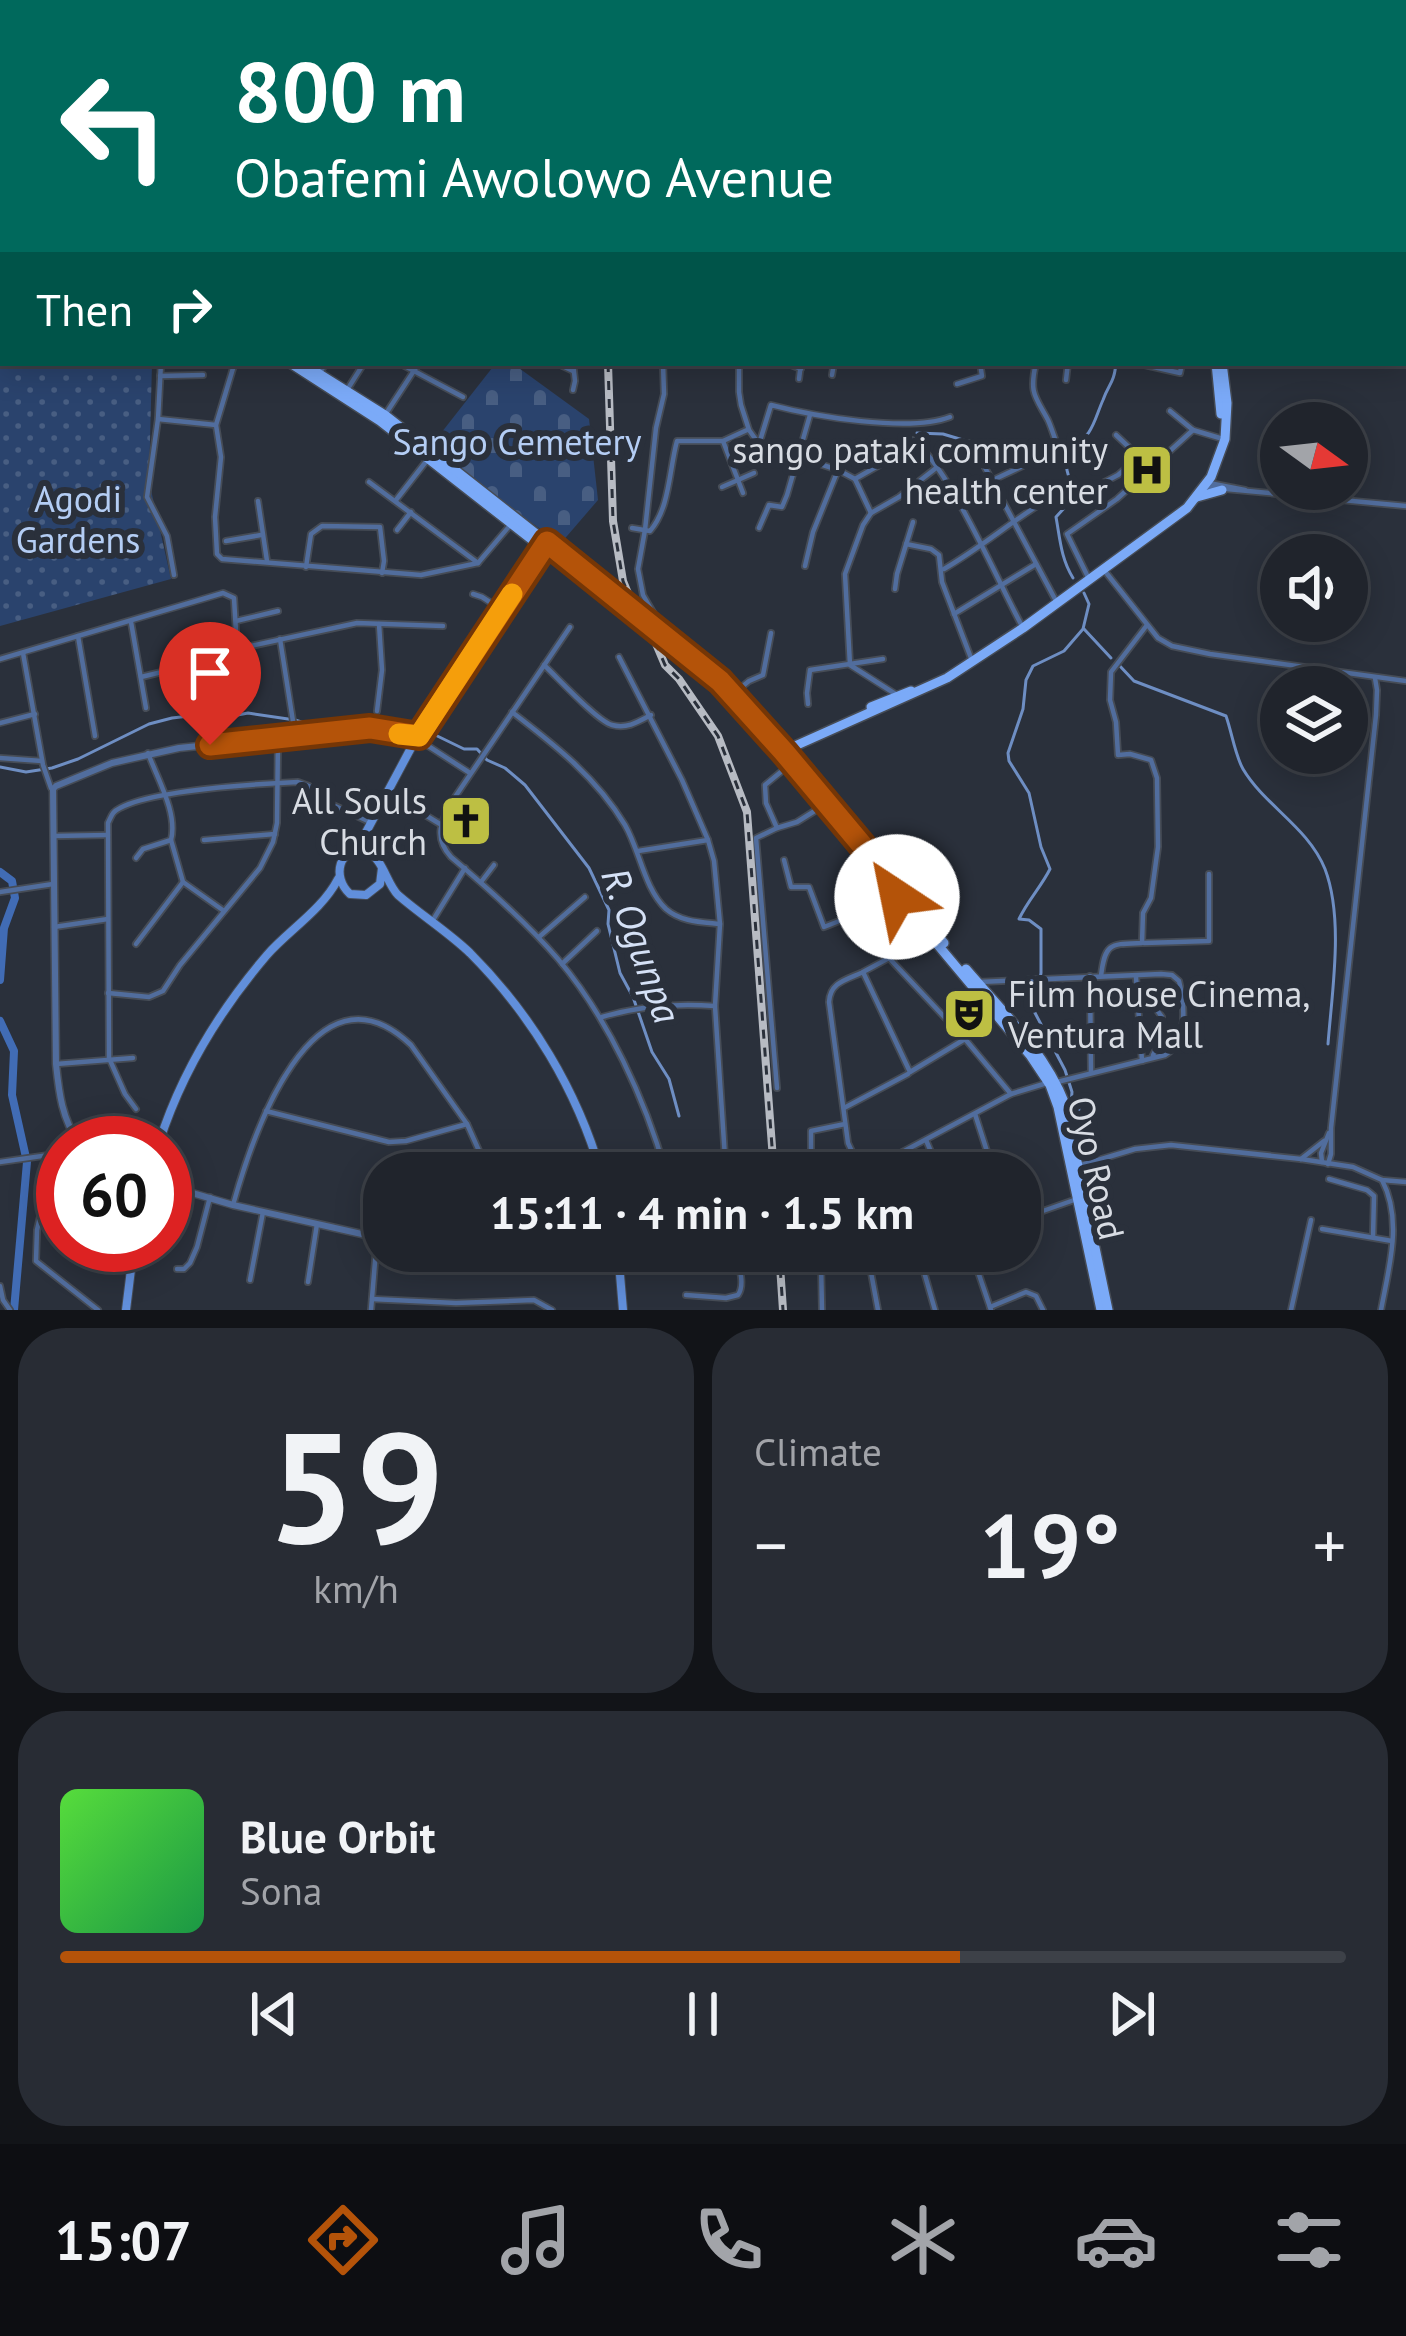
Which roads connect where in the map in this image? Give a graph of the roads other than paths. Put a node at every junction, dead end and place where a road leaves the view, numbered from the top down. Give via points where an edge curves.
1 (161, 366) edge
2 (234, 366) edge
3 (295, 366) edge
4 (362, 366) edge
5 (405, 366) edge
6 (417, 366) edge
7 (663, 366) edge
8 (740, 366) edge
9 (801, 366) edge
10 (834, 366) edge
11 (980, 366) edge
12 (1036, 366) edge
13 (1068, 366) edge
14 (1148, 366) edge
15 (1181, 366) edge
16 (1219, 366) edge
17 (573, 367) edge
18 (323, 368) edge
19 (414, 371) junction
20 (203, 375) dead end
21 (832, 375) dead end
22 (160, 376) junction
23 (799, 379) dead end
24 (1066, 380) dead end
25 (957, 384) dead end
26 (346, 390) junction
27 (573, 390) dead end
28 (463, 397) dead end
29 (1170, 411) dead end
30 (385, 415) junction
31 (810, 415) junction
32 (950, 417) dead end
33 (158, 419) junction
34 (216, 425) junction
35 (749, 430) junction
36 (1193, 430) junction
37 (1116, 435) dead end
38 (1222, 439) junction
39 (723, 441) junction
40 (759, 444) junction
41 (1140, 456) junction
42 (799, 457) junction
43 (428, 458) junction
44 (1216, 466) junction
45 (937, 467) junction
46 (1150, 467) junction
47 (838, 470) junction
48 (754, 473) dead end
49 (1152, 476) dead end
50 (855, 478) junction
51 (738, 479) junction
52 (993, 480) junction
53 (369, 482) dead end
54 (1202, 486) junction
55 (722, 487) dead end
56 (1097, 487) dead end
57 (1222, 488) junction
58 (743, 493) dead end
59 (1053, 496) dead end
60 (396, 500) junction
61 (258, 501) dead end
62 (959, 506) junction
63 (1406, 506) edge
64 (411, 512) junction
65 (871, 513) junction
66 (1013, 520) junction
67 (513, 521) junction
68 (913, 522) dead end
69 (632, 528) dead end
70 (759, 528) dead end
71 (398, 530) dead end
72 (645, 530) junction
73 (263, 535) junction
74 (226, 541) dead end
75 (906, 544) junction
76 (980, 544) junction
77 (545, 545) junction
78 (267, 563) junction
79 (478, 563) junction
80 (1036, 564) junction
81 (806, 566) dead end
82 (306, 567) junction
83 (942, 571) junction
84 (382, 574) junction
85 (1095, 574) junction
86 (174, 575) dead end
87 (1000, 585) junction
88 (895, 590) dead end
89 (473, 594) dead end
90 (1054, 599) junction
91 (278, 610) dead end
92 (502, 610) junction
93 (954, 614) junction
94 (236, 621) junction
95 (131, 622) junction
96 (379, 624) junction
97 (443, 626) dead end
98 (1022, 626) junction
99 (1147, 626) junction
100 (570, 627) dead end
101 (656, 632) junction
102 (771, 633) dead end
103 (78, 636) junction
104 (280, 639) junction
105 (237, 649) junction
106 (23, 653) junction
107 (619, 657) dead end
108 (971, 658) junction
109 (0, 659) edge
110 (883, 659) dead end
111 (208, 661) junction
112 (544, 665) junction
113 (850, 665) junction
114 (141, 677) junction
115 (1375, 678) junction
116 (1406, 681) edge
117 (732, 695) junction
118 (897, 695) junction
119 (214, 699) dead end
120 (808, 704) dead end
121 (146, 708) dead end
122 (377, 711) dead end
123 (511, 712) junction
124 (34, 715) junction
125 (651, 716) junction
126 (0, 723) edge
127 (835, 726) junction
128 (421, 733) junction
129 (398, 734) junction
130 (95, 736) dead end
131 (296, 736) junction
132 (278, 738) junction
133 (796, 747) junction
134 (411, 748) junction
135 (778, 749) junction
136 (148, 753) junction
137 (0, 758) edge
138 (43, 763) junction
139 (791, 765) junction
140 (470, 773) junction
141 (279, 783) junction
142 (387, 791) junction
143 (164, 796) junction
144 (53, 799) junction
145 (821, 807) junction
146 (440, 824) junction
147 (369, 826) junction
148 (777, 828) junction
149 (275, 834) junction
150 (108, 835) junction
151 (52, 836) junction
152 (171, 840) junction
153 (204, 840) dead end
154 (708, 840) junction
155 (638, 851) junction
156 (355, 852) junction
157 (136, 859) dead end
158 (784, 860) dead end
159 (380, 864) junction
160 (494, 866) dead end
161 (464, 868) junction
162 (1209, 874) dead end
163 (338, 878) junction
164 (183, 882) junction
165 (481, 883) junction
166 (53, 884) junction
167 (889, 887) junction
168 (0, 892) edge
169 (372, 893) junction
170 (353, 895) junction
171 (399, 895) junction
172 (899, 895) junction
173 (585, 897) dead end
174 (322, 901) junction
175 (224, 911) junction
176 (857, 914) junction
177 (108, 919) junction
178 (433, 921) junction
179 (720, 924) junction
180 (53, 927) junction
181 (598, 931) dead end
182 (538, 937) junction
183 (1142, 943) junction
184 (136, 944) dead end
185 (883, 950) dead end
186 (562, 964) junction
187 (863, 972) junction
188 (1136, 974) junction
189 (1090, 976) junction
190 (1101, 976) junction
191 (977, 982) junction
192 (108, 993) junction
193 (715, 1006) junction
194 (1138, 1006) junction
195 (599, 1018) junction
196 (965, 1039) junction
197 (109, 1058) junction
198 (133, 1058) dead end
199 (1154, 1058) junction
200 (1142, 1061) junction
201 (56, 1064) junction
202 (910, 1072) junction
203 (1091, 1072) junction
204 (1053, 1082) junction
205 (777, 1088) dead end
206 (1011, 1094) junction
207 (844, 1108) junction
208 (136, 1109) dead end
209 (266, 1111) junction
210 (975, 1114) junction
211 (65, 1116) edge
212 (168, 1116) edge
213 (467, 1124) junction
214 (845, 1124) junction
215 (926, 1140) junction
216 (1328, 1143) junction
217 (811, 1150) dead end
218 (480, 1152) edge
219 (593, 1152) edge
220 (658, 1152) edge
221 (725, 1152) edge
222 (852, 1152) edge
223 (903, 1152) edge
224 (931, 1152) edge
225 (987, 1152) edge
226 (36, 1157) edge
227 (1301, 1159) junction
228 (0, 1162) edge
229 (1325, 1163) junction
230 (1336, 1165) junction
231 (1078, 1166) junction
232 (1329, 1179) dead end
233 (1382, 1180) junction
234 (1406, 1181) edge
235 (192, 1193) edge
236 (211, 1197) junction
237 (1078, 1199) junction
238 (233, 1205) junction
239 (263, 1211) junction
240 (1041, 1212) edge
241 (1311, 1220) dead end
242 (317, 1224) junction
243 (1322, 1229) dead end
244 (363, 1235) edge
245 (1373, 1237) junction
246 (1392, 1241) junction
247 (192, 1259) edge
248 (50, 1272) edge
249 (130, 1272) edge
250 (376, 1272) edge
251 (620, 1272) edge
252 (740, 1272) edge
253 (820, 1272) edge
254 (871, 1272) edge
255 (924, 1272) edge
256 (978, 1272) edge
257 (250, 1280) dead end
258 (308, 1282) dead end
259 (0, 1286) edge
260 (686, 1295) dead end
261 (372, 1299) junction
262 (991, 1308) edge
263 (10, 1310) edge
264 (98, 1310) edge
265 (126, 1310) edge
266 (371, 1310) edge
267 (552, 1310) edge
268 (623, 1310) edge
269 (822, 1310) edge
270 (878, 1310) edge
271 (935, 1310) edge
272 (1043, 1310) edge
273 (1104, 1310) edge
274 (1291, 1310) edge
275 (1381, 1310) edge

1 - 22 street
2 - 34 street
3 - 43 main road, Oyo Road
4 - 26 street
5 - 19 street
6 - 19 street
7 - 72 street
8 - 35 street
9 - 23 street
10 - 21 street
11 - 25 street via 982,376
12 - 52 street via 1034,395 1059,449
13 - 24 street
14 - 15 street via 1180,374
16 - 38 main road
17 - 27 street
18 - 26 main road, Oyo Road
19 - 28 street
19 - 30 street
20 - 22 street
22 - 33 street
26 - 30 main road, Oyo Road
29 - 36 street
30 - 67 main road, Oyo Road
31 - 32 street via 932,423
31 - 40 street via 770,405
31 - 42 street
33 - 34 street
33 - 86 street via 147,496
34 - 78 street via 217,554
35 - 39 street
35 - 40 street
36 - 38 street
36 - 46 street
37 - 41 street
38 - 44 main road
38 - 54 main road
39 - 51 street
39 - 72 street via 677,441 657,524
40 - 42 street
41 - 46 street
41 - 56 street
42 - 47 street
42 - 70 street via 782,507 769,505
43 - 60 street
43 - 67 main road, Oyo Road
44 - 54 main road
44 - 57 main road
45 - 50 street via 912,440
45 - 52 street via 970,442
45 - 62 street
45 - 65 street
46 - 49 street
46 - 85 street via 1067,534
47 - 50 street
47 - 81 street
48 - 51 street
50 - 65 street
51 - 55 street
51 - 58 street
52 - 62 street
52 - 66 street
53 - 60 street
54 - 57 main road
54 - 57 street
54 - 85 main road
57 - 63 street
59 - 66 street
60 - 64 street
61 - 73 street
62 - 76 street
64 - 71 street
64 - 79 street
65 - 113 street via 844,574
66 - 76 street
66 - 80 street
67 - 77 main road, Oyo Road
67 - 79 street
68 - 75 street
69 - 72 street
72 - 101 street via 638,578
73 - 74 street
73 - 78 street
75 - 83 street via 935,551
75 - 88 street
76 - 83 street
76 - 87 street
77 - 92 main road
77 - 101 main road, Oyo Road
78 - 82 street
79 - 84 street
80 - 87 street
80 - 90 street
82 - 84 street
82 - 84 street via 311,534 322,526 380,527
83 - 93 street
85 - 90 main road
85 - 98 main road
85 - 99 street
87 - 93 street
87 - 98 street
89 - 92 street
90 - 98 main road
91 - 94 street
92 - 128 main road
93 - 108 street
94 - 95 street via 234,598 223,593
94 - 105 street
95 - 103 street
95 - 114 street
96 - 97 street
96 - 104 street
96 - 122 street
98 - 108 main road
98 - 127 main road via 947,678
99 - 115 street via 1172,646
99 - 183 street via 1114,665 1109,685 1118,755 1151,760 1157,778 1158,847
100 - 112 street
101 - 117 main road, Oyo Road
101 - 135 main road, Oyo Road
102 - 117 street via 763,675
103 - 106 street
103 - 130 street
104 - 105 street
104 - 131 street
105 - 111 street
106 - 109 street
106 - 124 street
107 - 125 street
108 - 118 main road
110 - 113 street
111 - 114 street
111 - 119 street
112 - 123 street
112 - 125 street via 603,721 623,726
113 - 118 street
113 - 120 street via 810,670
114 - 121 street
115 - 116 street
115 - 216 street
117 - 135 main road, Oyo Road
118 - 127 main road
123 - 140 street
123 - 155 street via 583,770
124 - 126 street
124 - 138 street
125 - 154 street
127 - 133 main road
127 - 135 main road
128 - 129 street
128 - 134 main road
128 - 140 street
129 - 131 street via 370,728
129 - 134 street
131 - 132 street
132 - 136 street
132 - 141 street
133 - 135 main road
133 - 139 main road
134 - 142 main road
135 - 139 main road, Oyo Road
136 - 143 street
136 - 144 street via 61,782
137 - 138 street
138 - 144 street
139 - 145 main road, Oyo Road
139 - 148 street via 765,784
139 - 172 main road, Oyo Road
140 - 146 street
141 - 143 street
141 - 147 street via 309,786
141 - 149 street
142 - 146 street
142 - 147 main road
143 - 150 street via 120,808
143 - 152 street
144 - 151 street
145 - 148 street
145 - 167 main road, Oyo Road
146 - 161 street via 440,841
147 - 156 main road
147 - 159 main road via 368,846
148 - 205 street via 756,838
149 - 153 street
149 - 175 street via 260,868
150 - 151 street
150 - 177 street
151 - 166 street
152 - 157 street
152 - 164 street
154 - 155 street
154 - 179 street
155 - 179 street via 662,905 678,917
156 - 159 main road
156 - 163 main road via 341,862
158 - 176 street via 791,887 809,887 823,926
159 - 169 main road via 382,880
159 - 171 main road
160 - 165 street
161 - 165 street
161 - 178 street
162 - 183 street via 1209,941
163 - 170 main road
163 - 174 main road
164 - 175 street
164 - 184 street
165 - 182 street
166 - 168 street
166 - 180 street
167 - 172 main road, Oyo Road
167 - 176 street
169 - 170 main road
169 - 171 main road
170 - 174 main road
171 - 178 main road
172 - 191 main road, Oyo Road
172 - 204 main road, Oyo Road
173 - 182 street
174 - 212 main road via 270,952 214,1026
175 - 192 street via 158,994
176 - 185 street
177 - 180 street
177 - 192 street
178 - 219 main road via 521,1010 572,1096
179 - 193 street
180 - 201 street
181 - 186 street
182 - 186 street
183 - 190 street via 1107,949
186 - 195 street
187 - 196 street via 889,958
187 - 202 street
187 - 207 street via 830,993
188 - 190 street
188 - 194 street
188 - 199 street via 1172,975 1181,989 1180,1040
189 - 190 street
189 - 191 street
189 - 203 street
191 - 204 main road, Oyo Road
192 - 197 street
193 - 195 street
193 - 221 street
194 - 199 street via 1154,1006 1162,1017
194 - 200 street
195 - 220 street
196 - 202 street
196 - 206 street
197 - 198 street
197 - 201 street
197 - 208 street
199 - 200 street
200 - 203 street
201 - 211 street
202 - 207 street
203 - 204 street
204 - 206 street
204 - 231 main road, Oyo Road
204 - 237 main road, Oyo Road
206 - 210 street
207 - 214 street
209 - 213 street via 389,1142
209 - 213 street via 306,1046 331,1027 361,1020 411,1046
209 - 238 street
210 - 215 street
210 - 225 street
213 - 218 street
214 - 217 street via 811,1131
214 - 222 street
215 - 223 street
215 - 224 street
216 - 227 street
216 - 229 street
216 - 230 street
226 - 228 street
227 - 229 street
227 - 231 street via 1153,1146
229 - 230 street
230 - 233 street
231 - 273 main road, Oyo Road
232 - 245 street via 1374,1196
233 - 234 street
233 - 246 street via 1394,1213
235 - 236 street
236 - 238 street
236 - 247 street
237 - 240 street
237 - 273 main road, Oyo Road
238 - 239 street
239 - 242 street
239 - 257 street
241 - 274 street
242 - 244 street
242 - 258 street
243 - 245 street
245 - 246 street
246 - 275 street
248 - 264 street
249 - 265 main road
250 - 261 street
251 - 268 main road
252 - 260 street via 738,1295
253 - 269 street
254 - 270 street
255 - 271 street
256 - 262 street
259 - 263 street
261 - 266 street
261 - 267 street via 534,1300
262 - 272 street via 1026,1292

